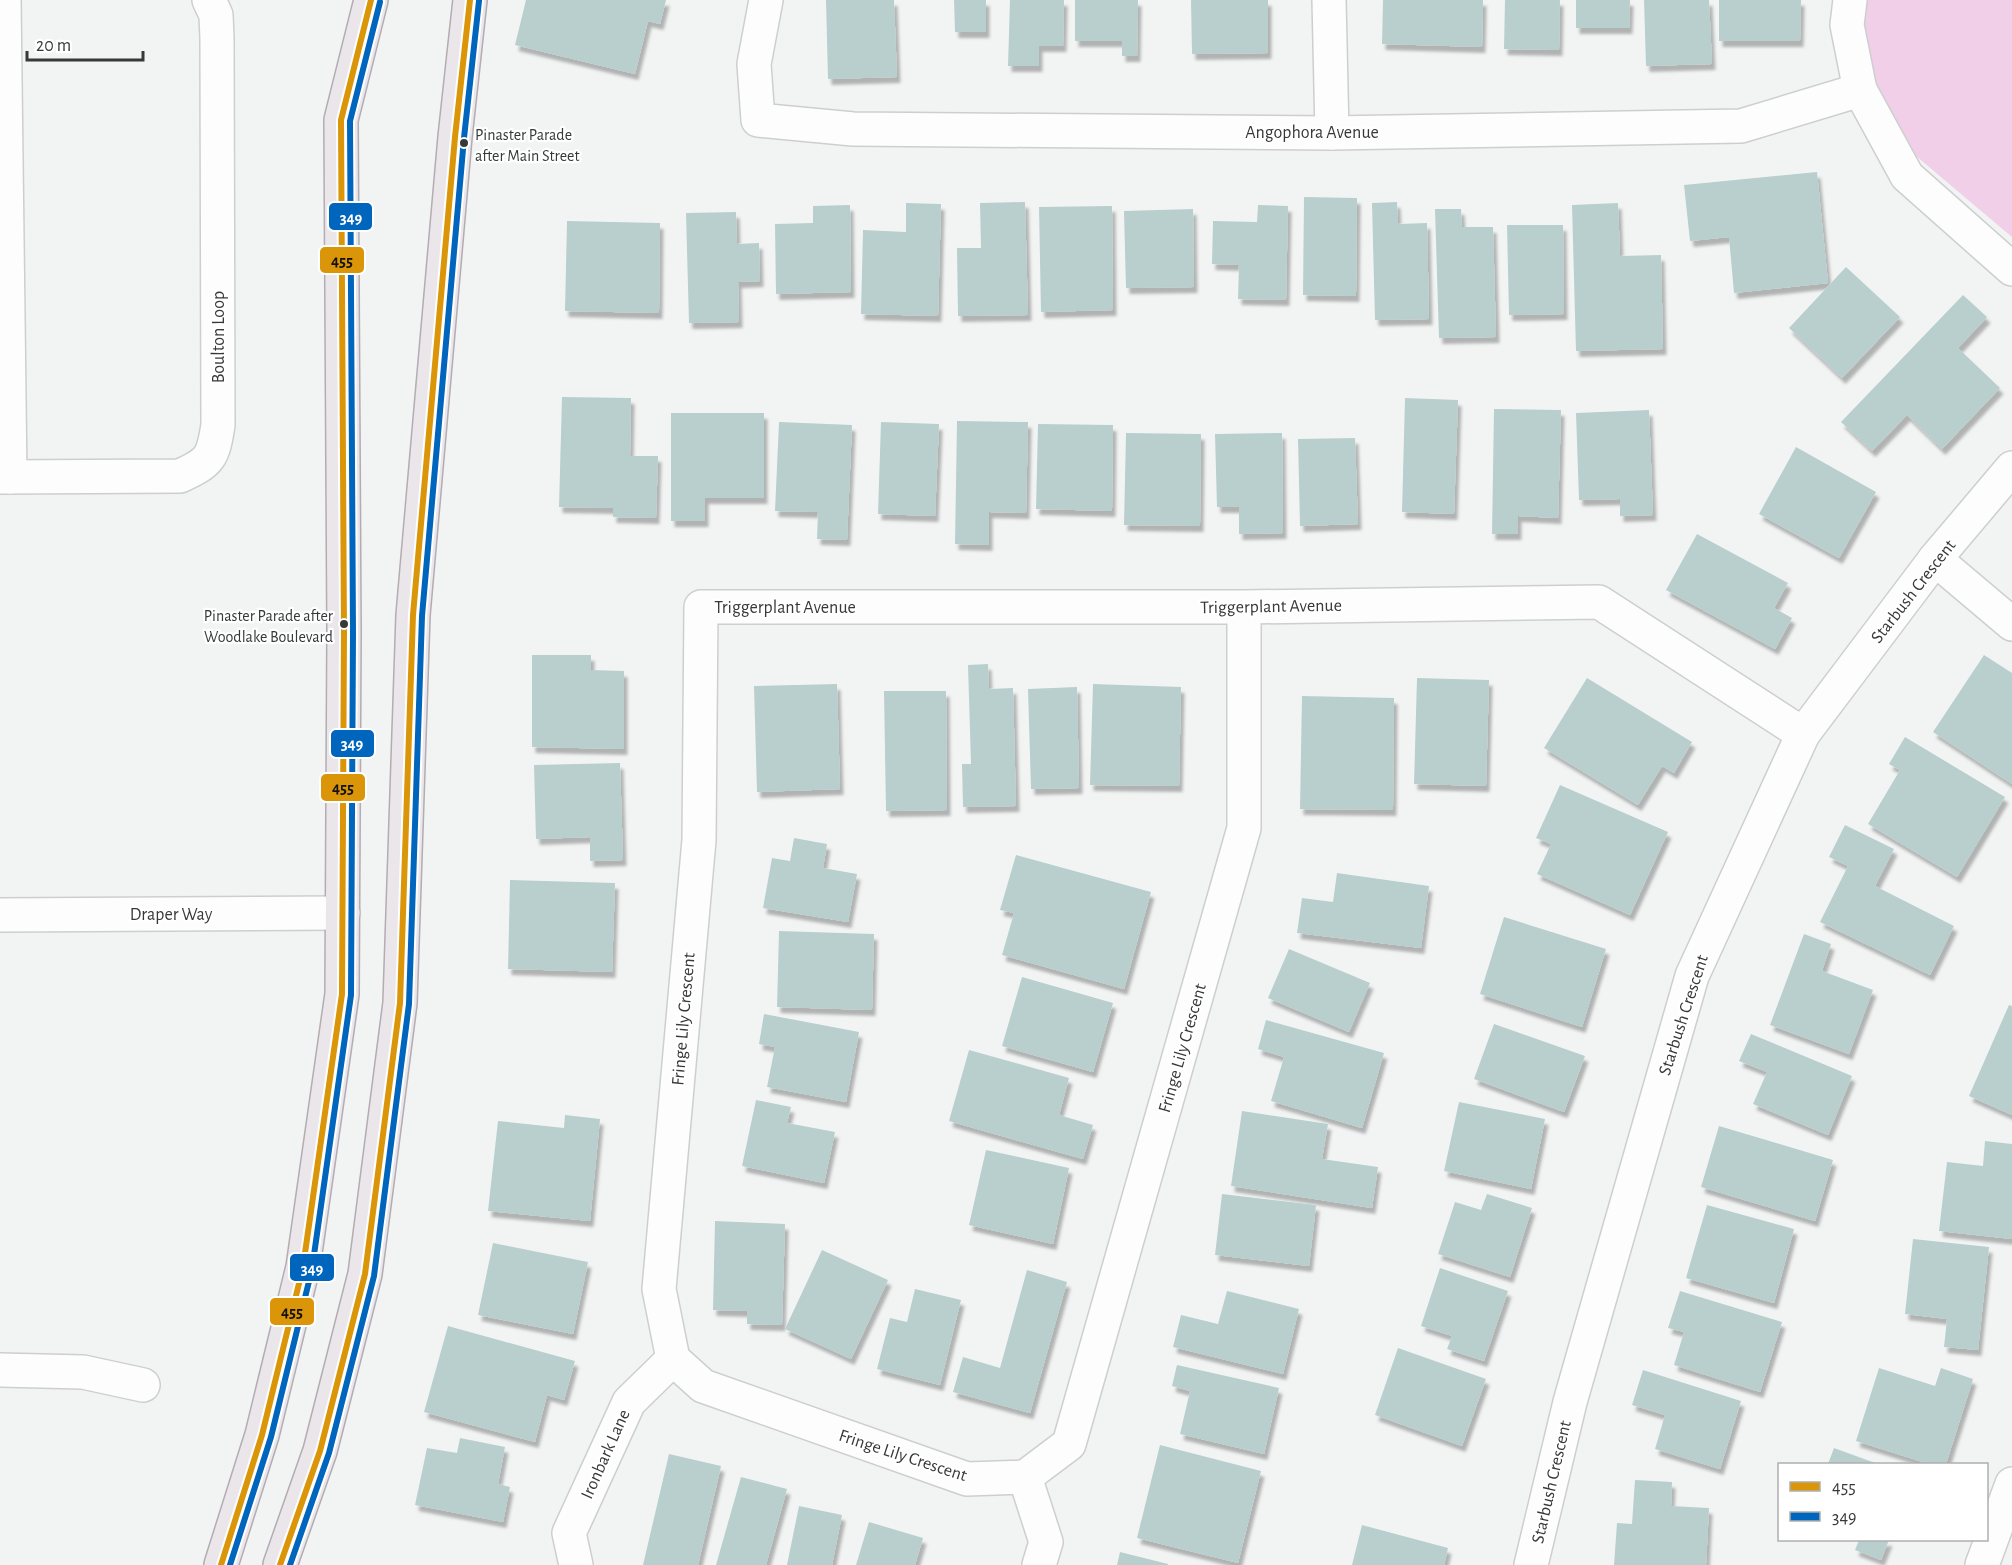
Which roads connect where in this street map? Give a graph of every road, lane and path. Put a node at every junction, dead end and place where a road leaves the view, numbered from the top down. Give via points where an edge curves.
1 (4, 0) edge
2 (209, 0) edge
3 (371, 0) edge
4 (470, 0) edge
5 (766, 0) edge
6 (1329, 0) edge
7 (1850, 0) edge
8 (1860, 90) junction
9 (1332, 133) junction
10 (2012, 269) edge
11 (2012, 468) edge
12 (5, 477) edge
13 (1935, 559) junction
14 (701, 607) joint
15 (1244, 607) junction
16 (2012, 624) edge
17 (1803, 734) junction
18 (343, 913) junction
19 (0, 915) edge
20 (673, 1359) junction
21 (0, 1370) edge
22 (143, 1384) dead end
23 (1026, 1477) junction
24 (2012, 1484) edge
25 (221, 1565) edge
26 (280, 1565) edge
27 (576, 1565) edge
28 (1039, 1565) edge
29 (1531, 1565) edge
30 (1982, 1565) edge

1 - 12 street
2 - 12 street, Boulton Loop via 216,15 217,51 215,449 201,467 180,476
3 - 18 main road via 340,120
4 - 26 main road via 413,615 400,1004 365,1274 320,1451
5 - 9 street, Angophora Avenue via 754,64 758,120 853,129
6 - 9 street
7 - 8 street via 1847,24
8 - 9 street, Angophora Avenue via 1741,126
8 - 10 street via 1907,176
11 - 13 street, Starbush Crescent
13 - 16 street
13 - 17 street, Starbush Crescent
14 - 15 street, Triggerplant Avenue
14 - 20 street, Fringe Lily Crescent via 699,840 659,1289
15 - 17 street, Triggerplant Avenue via 1599,602
15 - 23 street, Fringe Lily Crescent via 1244,828 1070,1444
17 - 29 street, Starbush Crescent via 1692,976 1570,1402
18 - 19 street, Draper Way
18 - 25 main road via 342,994 303,1267 262,1435
20 - 23 street, Fringe Lily Crescent via 703,1386 967,1479
20 - 27 street, Ironbark Lane via 629,1402 569,1533
21 - 22 street via 83,1372
23 - 28 street via 1046,1542
24 - 30 street

